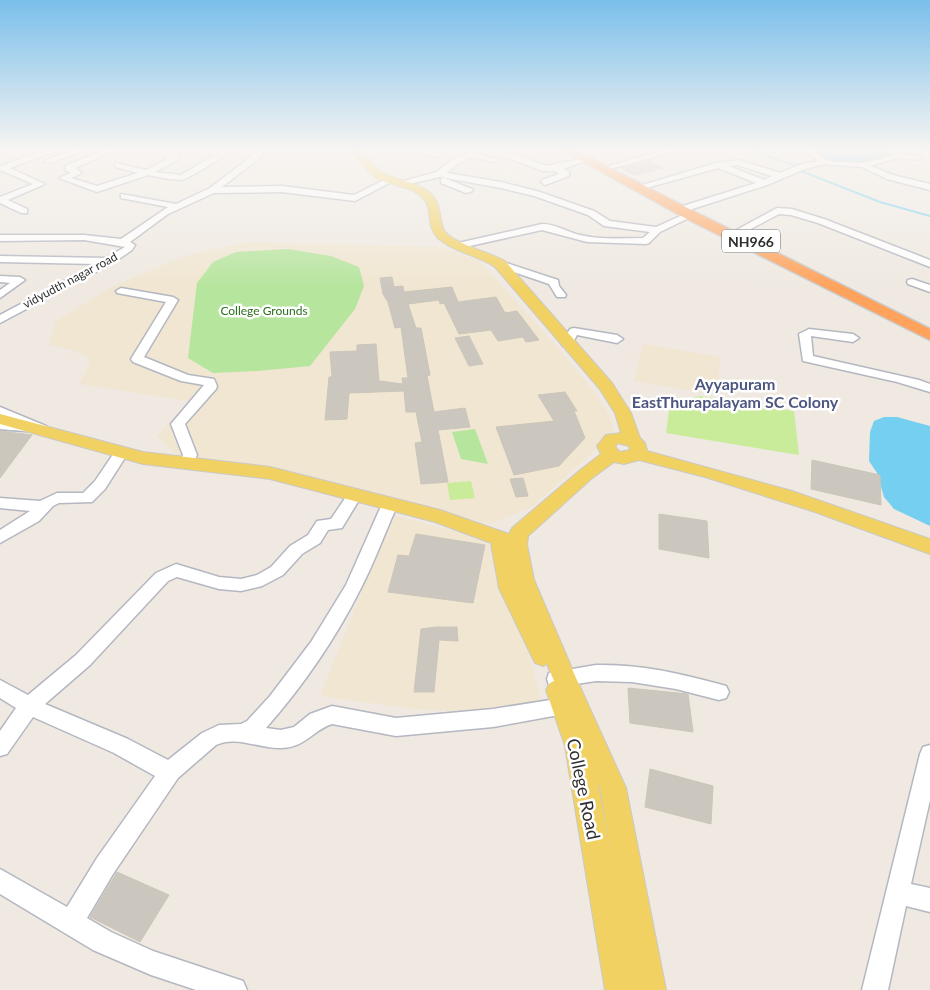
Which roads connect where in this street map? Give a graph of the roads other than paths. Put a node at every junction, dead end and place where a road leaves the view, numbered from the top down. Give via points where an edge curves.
1 (13, 195) edge
2 (201, 195) edge
3 (332, 195) edge
4 (362, 195) edge
5 (425, 195) edge
6 (540, 195) edge
7 (654, 195) edge
8 (659, 195) edge
9 (732, 195) edge
10 (124, 196) dead end
11 (175, 206) junction
12 (24, 211) dead end
13 (688, 212) junction
14 (657, 230) junction
15 (736, 233) junction
16 (0, 238) edge
17 (44, 238) junction
18 (59, 238) junction
19 (123, 242) junction
20 (80, 245) junction
21 (461, 245) junction
22 (33, 249) junction
23 (6, 250) dead end
24 (0, 259) edge
25 (23, 259) junction
26 (40, 260) junction
27 (62, 260) junction
28 (109, 261) junction
29 (500, 264) junction
30 (930, 264) edge
31 (0, 279) edge
32 (912, 282) dead end
33 (930, 289) edge
34 (121, 291) dead end
35 (0, 295) edge
36 (561, 295) dead end
37 (0, 302) edge
38 (17, 309) junction
39 (0, 320) edge
40 (930, 329) edge
41 (930, 335) edge
42 (853, 338) dead end
43 (617, 339) dead end
44 (567, 343) junction
45 (913, 367) dead end
46 (900, 378) junction
47 (930, 388) edge
48 (616, 402) junction
49 (0, 419) edge
50 (636, 447) junction
51 (610, 448) junction
52 (122, 453) junction
53 (187, 463) junction
54 (355, 495) junction
55 (0, 503) edge
56 (390, 504) junction
57 (43, 507) junction
58 (2, 533) edge
59 (930, 537) edge
60 (509, 543) junction
61 (930, 547) edge
62 (559, 679) junction
63 (0, 688) edge
64 (719, 692) dead end
65 (29, 706) junction
66 (563, 707) junction
67 (244, 733) junction
68 (0, 747) edge
69 (930, 754) edge
70 (171, 771) junction
71 (0, 881) edge
72 (899, 892) junction
73 (930, 900) edge
74 (71, 922) junction
75 (234, 990) edge
76 (620, 990) edge
77 (650, 990) edge
78 (876, 990) edge

1 - 12 street via 0,200
2 - 11 street
3 - 4 street via 355,198
5 - 21 main road via 435,211 436,226 441,236
6 - 14 street via 591,213 608,224
7 - 13 highway, NH966
8 - 13 highway, NH966
9 - 13 street
10 - 11 street
11 - 19 street
13 - 14 street
13 - 15 highway, NH966
13 - 41 highway, NH966
14 - 21 street via 646,241 600,240 578,238 548,226
15 - 30 street via 784,210 821,221
15 - 40 highway, NH966
16 - 17 street, vidyudth nagar road
17 - 18 street, vidyudth nagar road
17 - 22 street
18 - 20 street, vidyudth nagar road
18 - 26 street
19 - 20 street, vidyudth nagar road
19 - 28 street, vidyudth nagar road via 130,245 129,248
20 - 27 street
21 - 29 main road
22 - 23 street
22 - 25 street
24 - 25 street
25 - 26 street
26 - 27 street
27 - 28 street
28 - 38 street, vidyudth nagar road
29 - 36 street via 554,282
29 - 44 main road
31 - 35 street via 20,280
32 - 33 street
34 - 53 street via 173,300 137,359 185,378 210,382 211,386 178,424 190,455
37 - 38 street
38 - 39 street, vidyudth nagar road
42 - 46 street via 809,332 805,334 807,358
43 - 44 street via 574,331
44 - 48 main road via 606,386
45 - 46 street
46 - 47 street
48 - 50 main road
48 - 51 main road via 610,423
49 - 52 main road
50 - 51 main road via 618,438
50 - 59 main road via 746,474
50 - 61 main road via 796,498
51 - 60 main road via 587,463
52 - 53 main road
52 - 57 street via 87,498 57,498
53 - 54 main road via 270,473
54 - 56 main road
54 - 65 street via 336,524 324,526 314,539 296,550 277,571 262,580 241,585 220,583 176,570 162,577 83,660
55 - 57 street
56 - 60 main road via 440,517
56 - 67 street via 353,587 317,648 277,702
57 - 58 street via 34,517
60 - 62 main road, College Road
62 - 64 street via 600,673 634,673
62 - 66 main road, College Road
62 - 77 main road, College Road via 613,788
63 - 65 street
65 - 68 street
65 - 70 street
66 - 67 street via 396,728 332,716 317,720 299,735 281,739
66 - 76 main road, College Road via 578,746
67 - 70 street via 219,734 209,739
69 - 72 street
70 - 74 street via 105,866
71 - 74 street
72 - 73 street
72 - 78 street
74 - 75 street via 102,941 151,963

